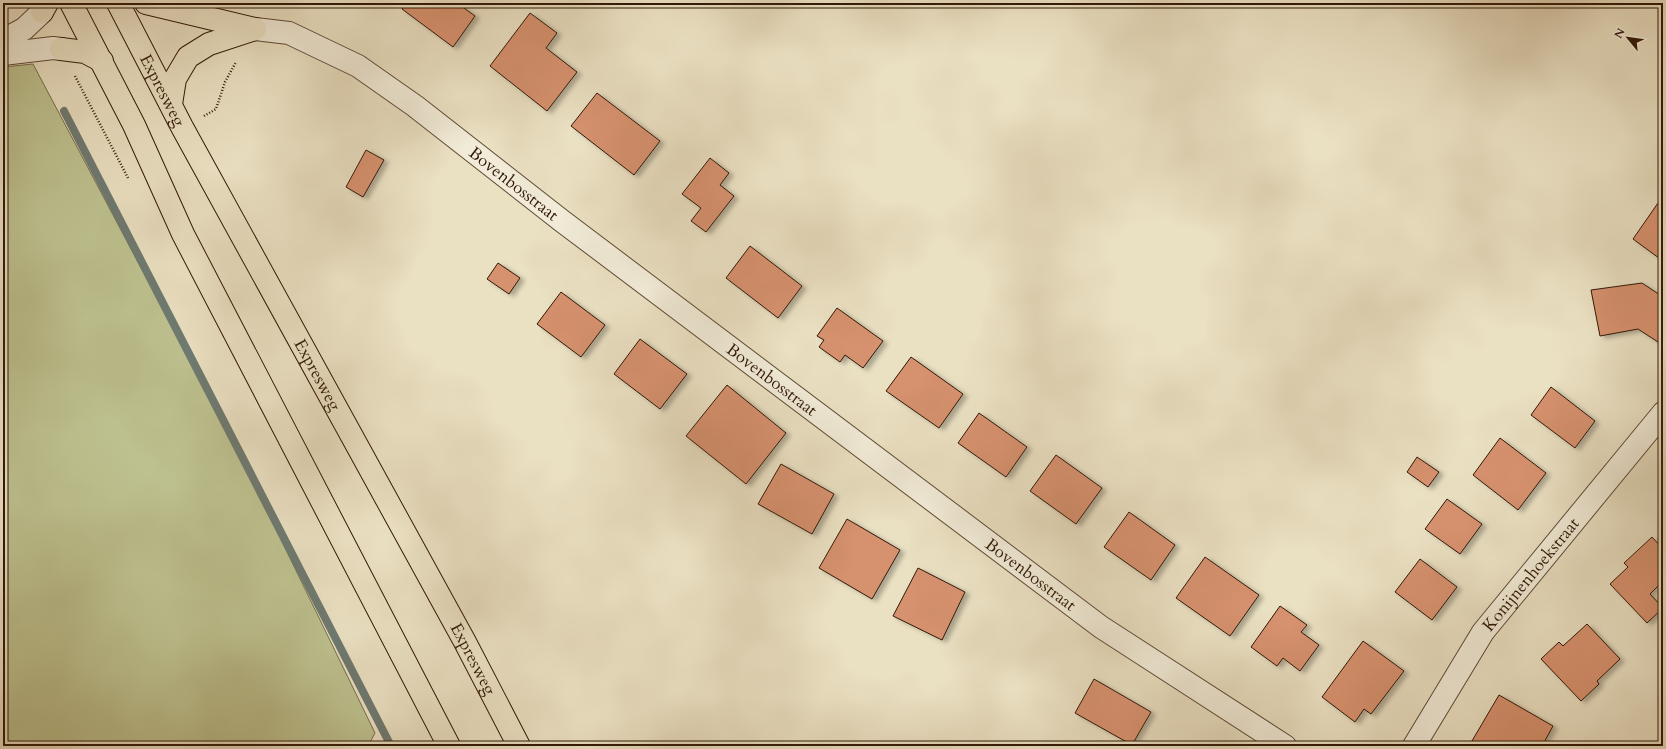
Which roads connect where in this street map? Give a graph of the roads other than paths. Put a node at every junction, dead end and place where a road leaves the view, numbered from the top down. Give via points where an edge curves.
1 (71, 3) edge
2 (118, 3) edge
3 (146, 3) edge
4 (45, 7) edge
5 (255, 29) junction
6 (3, 40) edge
7 (61, 49) joint
8 (3, 54) edge
9 (102, 61) junction
10 (171, 104) junction
11 (1663, 413) edge
12 (449, 746) edge
13 (519, 746) edge
14 (1285, 746) edge
15 (1414, 746) edge

1 - 9 highway
2 - 10 highway, Expresweg
3 - 5 highway
4 - 6 street via 24,29
5 - 10 highway via 209,44 188,57 174,79
5 - 14 street, Bovenbosstraat via 289,33 358,66 415,106 568,226 1101,627
7 - 8 street
7 - 9 highway via 85,52
9 - 12 highway via 183,234
10 - 13 highway, Expresweg via 465,642
11 - 15 street, Konijnenhoekstraat via 1483,632

